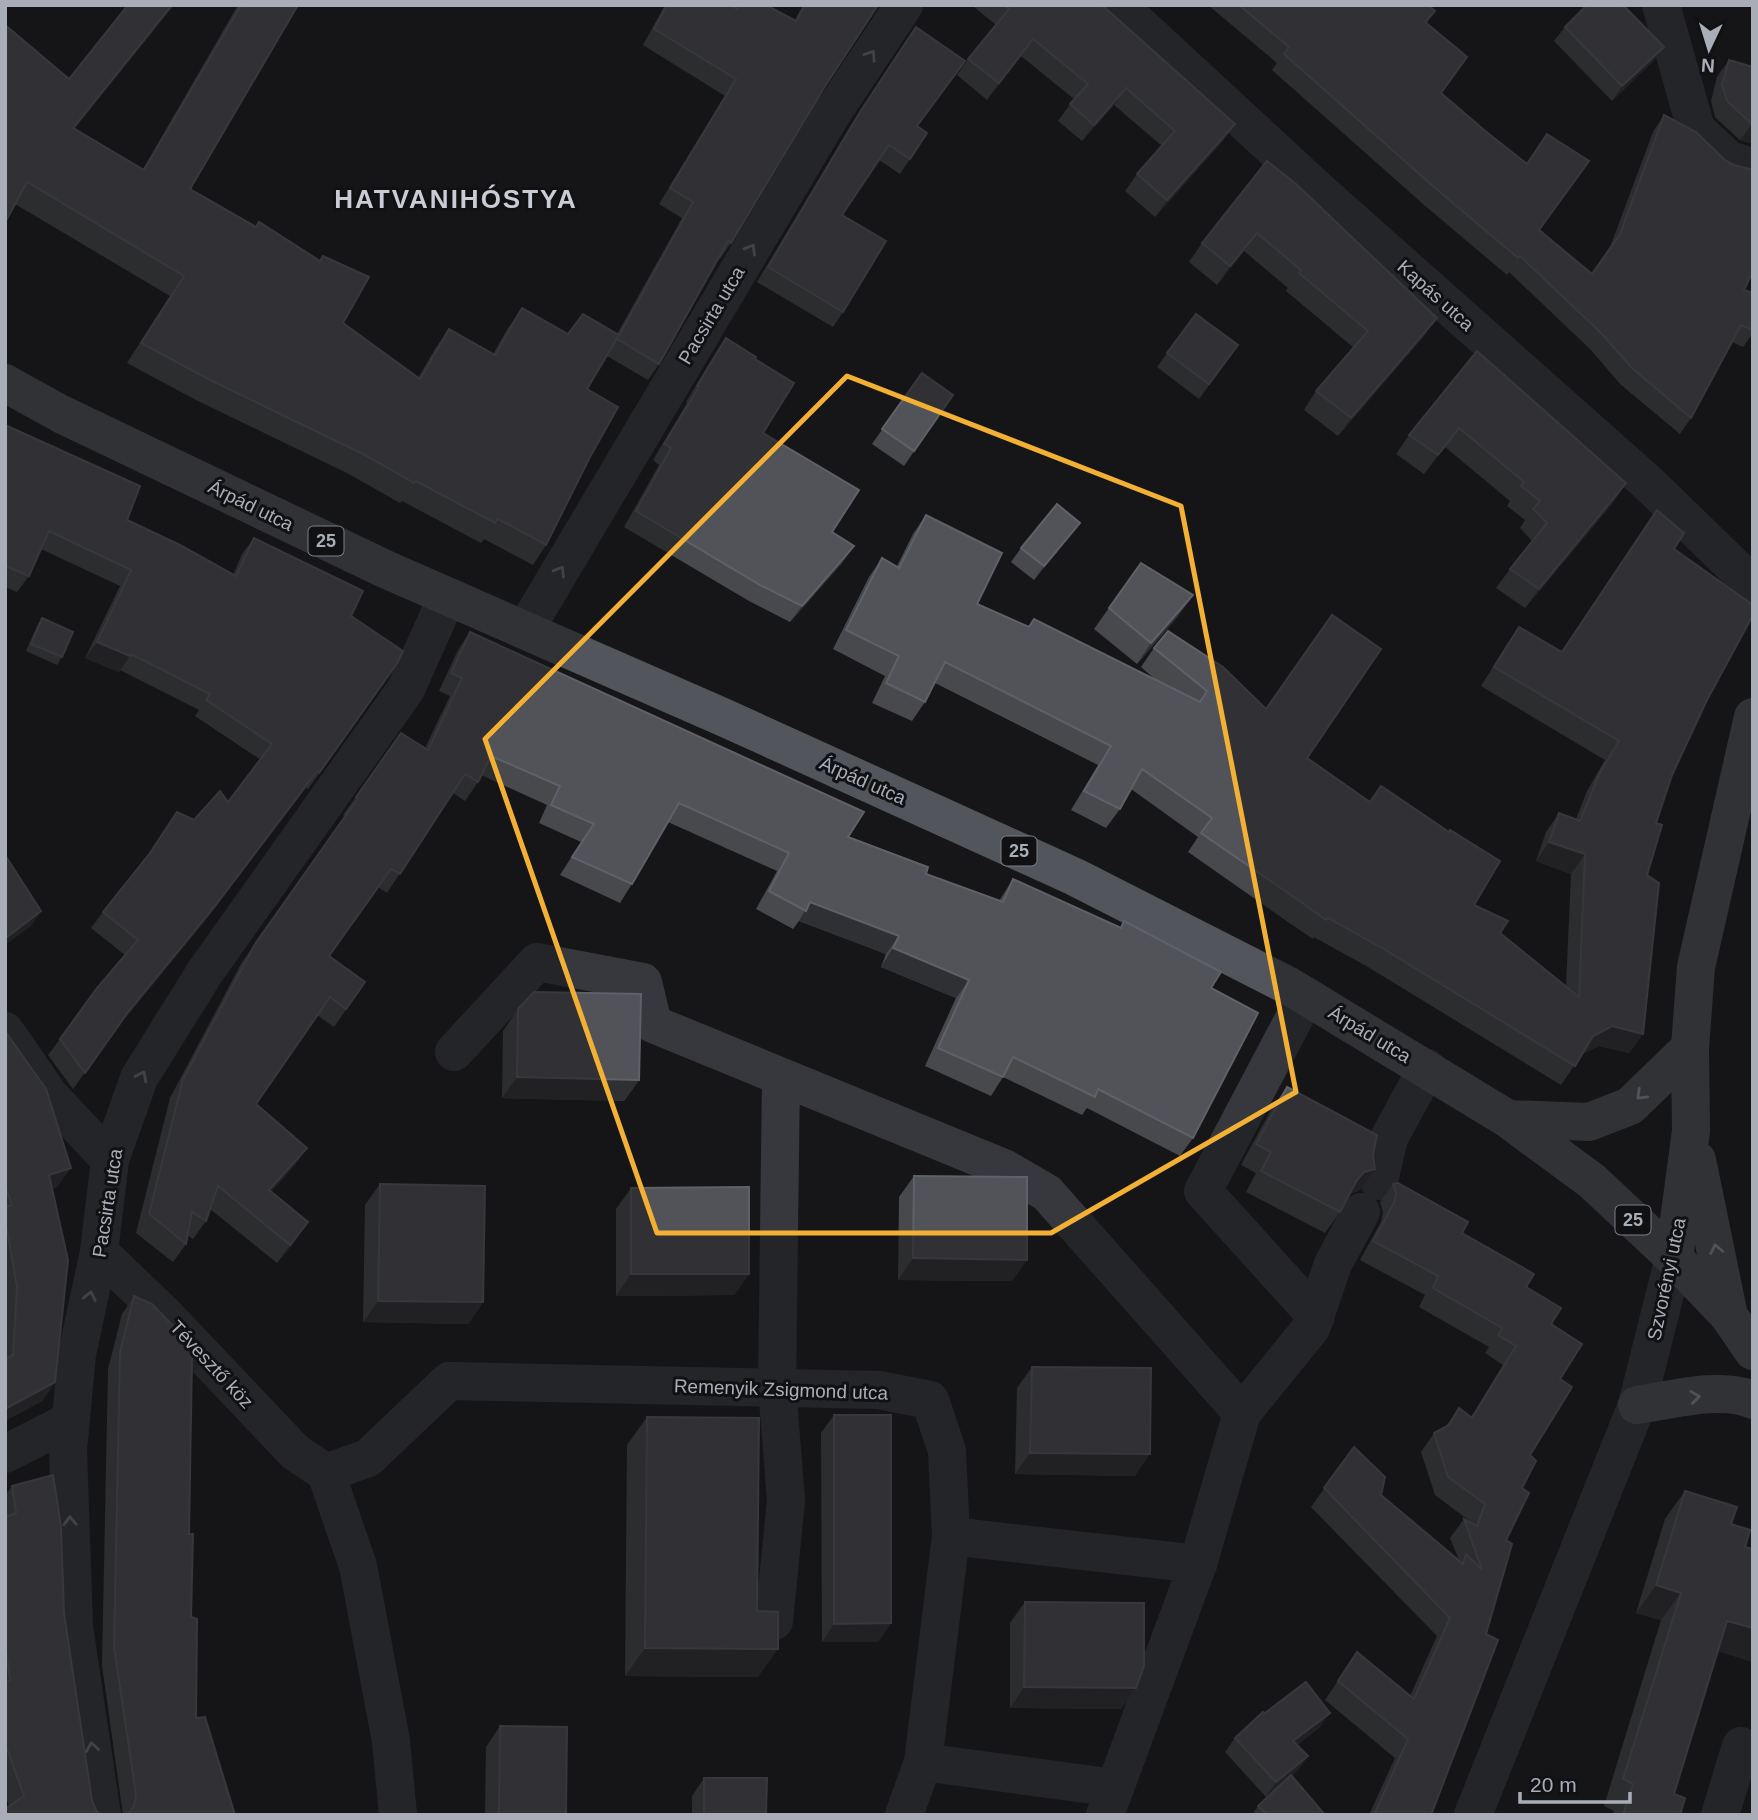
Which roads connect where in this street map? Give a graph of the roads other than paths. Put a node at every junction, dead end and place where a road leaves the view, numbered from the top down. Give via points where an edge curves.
1 (904, 5) edge
2 (1118, 5) edge
3 (1661, 5) edge
4 (1753, 167) edge
5 (5, 383) edge
6 (1753, 585) edge
7 (447, 597) junction
8 (525, 630) junction
9 (1753, 717) edge
10 (1745, 781) edge
11 (1306, 996) junction
12 (5, 1031) edge
13 (1690, 1048) junction
14 (454, 1052) dead end
15 (1427, 1068) junction
16 (781, 1077) junction
17 (1508, 1119) junction
18 (1691, 1131) junction
19 (110, 1160) junction
20 (99, 1252) junction
21 (1674, 1258) junction
22 (1316, 1316) junction
23 (1729, 1316) junction
24 (1753, 1351) edge
25 (777, 1387) junction
26 (1753, 1400) edge
27 (1637, 1405) junction
28 (1242, 1413) junction
29 (71, 1421) junction
30 (5, 1454) edge
31 (326, 1473) junction
32 (951, 1536) junction
33 (1198, 1564) junction
34 (774, 1621) edge
35 (1741, 1746) dead end
36 (923, 1762) junction
37 (1110, 1801) edge
38 (102, 1815) edge
39 (398, 1815) edge
40 (904, 1815) edge
41 (1473, 1815) edge
42 (1720, 1815) edge

8 -> 1 street, Pacsirta utca via 831,115
2 - 6 street, Kapás utca via 1318,190 1648,482
3 - 4 street via 1696,129 1730,160
5 - 7 main road, Árpád utca / 25
7 - 8 main road, Árpád utca / 25
19 -> 7 street, Pacsirta utca via 139,1078 205,972 406,689
8 - 11 main road, Árpád utca / 25 via 1075,877
9 - 10 main road, Szvorényi utca
10 - 13 main road, Szvorényi utca via 1696,967
11 - 15 main road, Árpád utca / 25
11 - 22 street via 1203,1191
12 - 19 street via 50,1096
13 -> 17 main road via 1630,1106 1589,1122
13 - 18 main road, Szvorényi utca
14 - 16 street via 537,962 643,982 653,1024
15 - 17 main road, Árpád utca / 25
15 - 22 street via 1389,1138 1370,1196 1333,1264
16 - 25 street
16 - 28 street via 1004,1168 1047,1193
17 - 21 main road, Árpád utca / 25 via 1592,1181
18 - 21 main road, Szvorényi utca
23 -> 18 main road
19 - 20 street, Pacsirta utca
29 -> 20 street, Pacsirta utca via 77,1354
20 - 31 street, Tévesztő köz via 295,1452
21 - 23 main road, 25
21 - 27 street, Szvorényi utca
22 - 28 street
23 - 24 main road, 25
25 - 31 street, Remenyik Zsigmond utca via 449,1381 368,1458
25 - 32 street, Remenyik Zsigmond utca via 879,1390 930,1400 947,1451
25 - 34 street via 786,1500
27 -> 26 main road via 1739,1394
27 - 41 street, Szvorényi utca
28 - 33 street
29 - 30 street
38 -> 29 street, Pacsirta utca via 74,1627
31 - 39 street via 358,1566 391,1741
32 - 33 street
32 - 36 street, Remenyik Zsigmond utca
33 - 37 street
35 - 42 street
36 - 37 street
36 - 40 street, Remenyik Zsigmond utca

